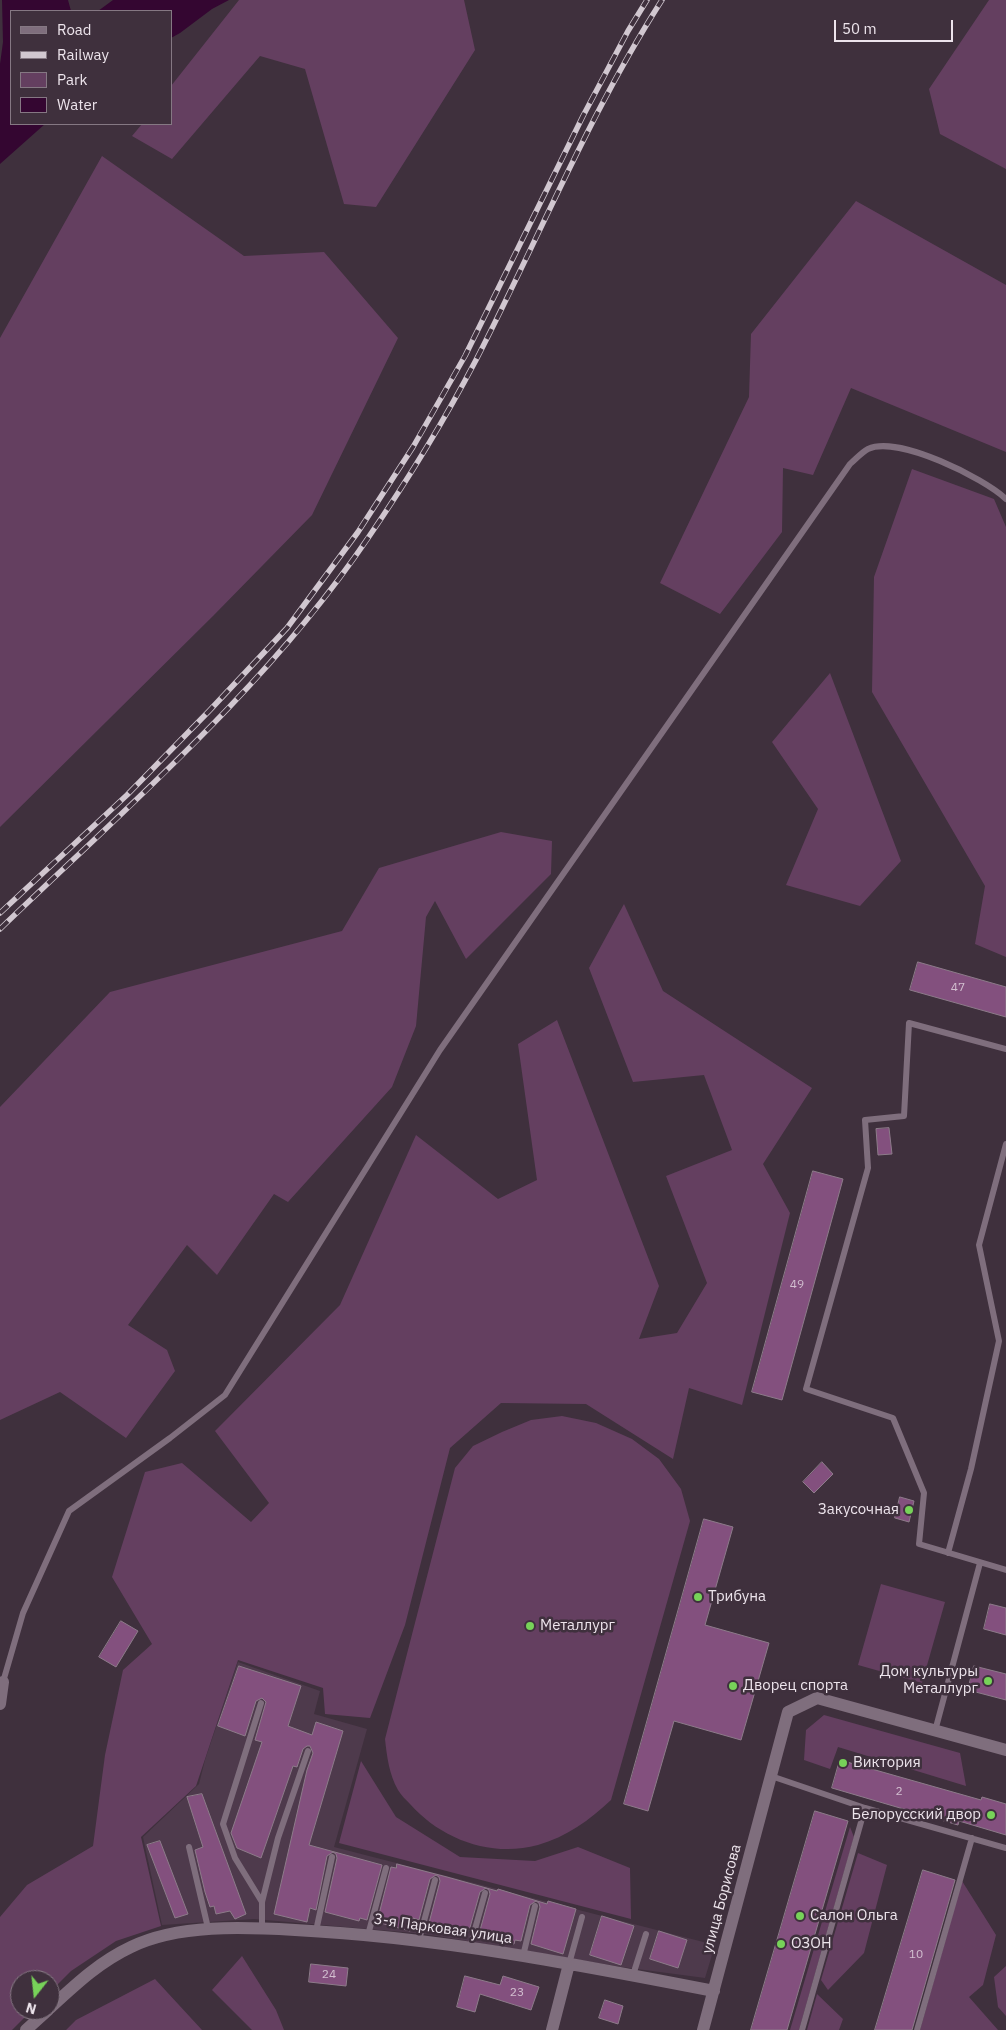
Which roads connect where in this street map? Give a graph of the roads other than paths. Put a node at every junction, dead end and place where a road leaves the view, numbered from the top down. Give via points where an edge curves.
1 (1006, 499) edge
2 (1006, 1049) edge
3 (1006, 1144) edge
4 (948, 1553) junction
5 (980, 1562) junction
6 (1006, 1570) edge
7 (2, 1682) joint
8 (261, 1703) dead end
9 (0, 1704) edge
10 (935, 1731) junction
11 (1006, 1750) edge
12 (308, 1751) dead end
13 (771, 1776) junction
14 (865, 1808) junction
15 (972, 1838) junction
16 (189, 1846) dead end
17 (1006, 1848) edge
18 (332, 1857) dead end
19 (386, 1868) dead end
20 (435, 1880) dead end
21 (485, 1893) dead end
22 (262, 1902) junction
23 (535, 1906) dead end
24 (582, 1918) dead end
25 (208, 1928) junction
26 (262, 1928) junction
27 (316, 1931) junction
28 (646, 1934) dead end
29 (368, 1935) junction
30 (419, 1940) junction
31 (470, 1947) junction
32 (523, 1956) junction
33 (569, 1964) junction
34 (633, 1976) junction
35 (714, 1991) junction
36 (60, 1999) edge
37 (37, 2020) edge
38 (26, 2030) edge
39 (552, 2030) edge
40 (703, 2030) edge
41 (802, 2030) edge
42 (917, 2030) edge

1 - 7 lane via 977,477 896,447 868,449 850,464 440,1050 225,1395 69,1511 23,1613
2 - 4 lane via 909,1023 904,1116 866,1120 868,1168 806,1389 893,1418 924,1493 919,1544
3 - 4 lane via 979,1245 999,1340 971,1469
4 - 5 lane
5 - 6 lane
5 - 10 lane
7 - 9 street
8 - 22 lane via 223,1824 235,1858
10 - 11 street, улица Борисова
10 - 13 street, улица Борисова via 817,1698 788,1712
12 - 22 lane via 278,1838
13 - 14 lane
13 - 35 street, улица Борисова
14 - 15 lane
14 - 41 lane
15 - 17 lane
15 - 42 lane
16 - 25 lane
18 - 27 lane
19 - 29 lane
20 - 30 lane
21 - 31 lane
22 - 26 lane
23 - 32 lane
24 - 33 lane
25 - 26 street, 3-я Парковая улица
25 - 36 street, 3-я Парковая улица via 132,1946 92,1969
26 - 27 street, 3-я Парковая улица
27 - 29 street, 3-я Парковая улица
28 - 34 lane
29 - 30 street, 3-я Парковая улица
30 - 31 street, 3-я Парковая улица
31 - 32 street, 3-я Парковая улица
32 - 33 street, 3-я Парковая улица
33 - 34 street, 3-я Парковая улица
33 - 39 street
34 - 35 street, 3-я Парковая улица
35 - 40 street, улица Борисова
37 - 38 street, 3-я Парковая улица

